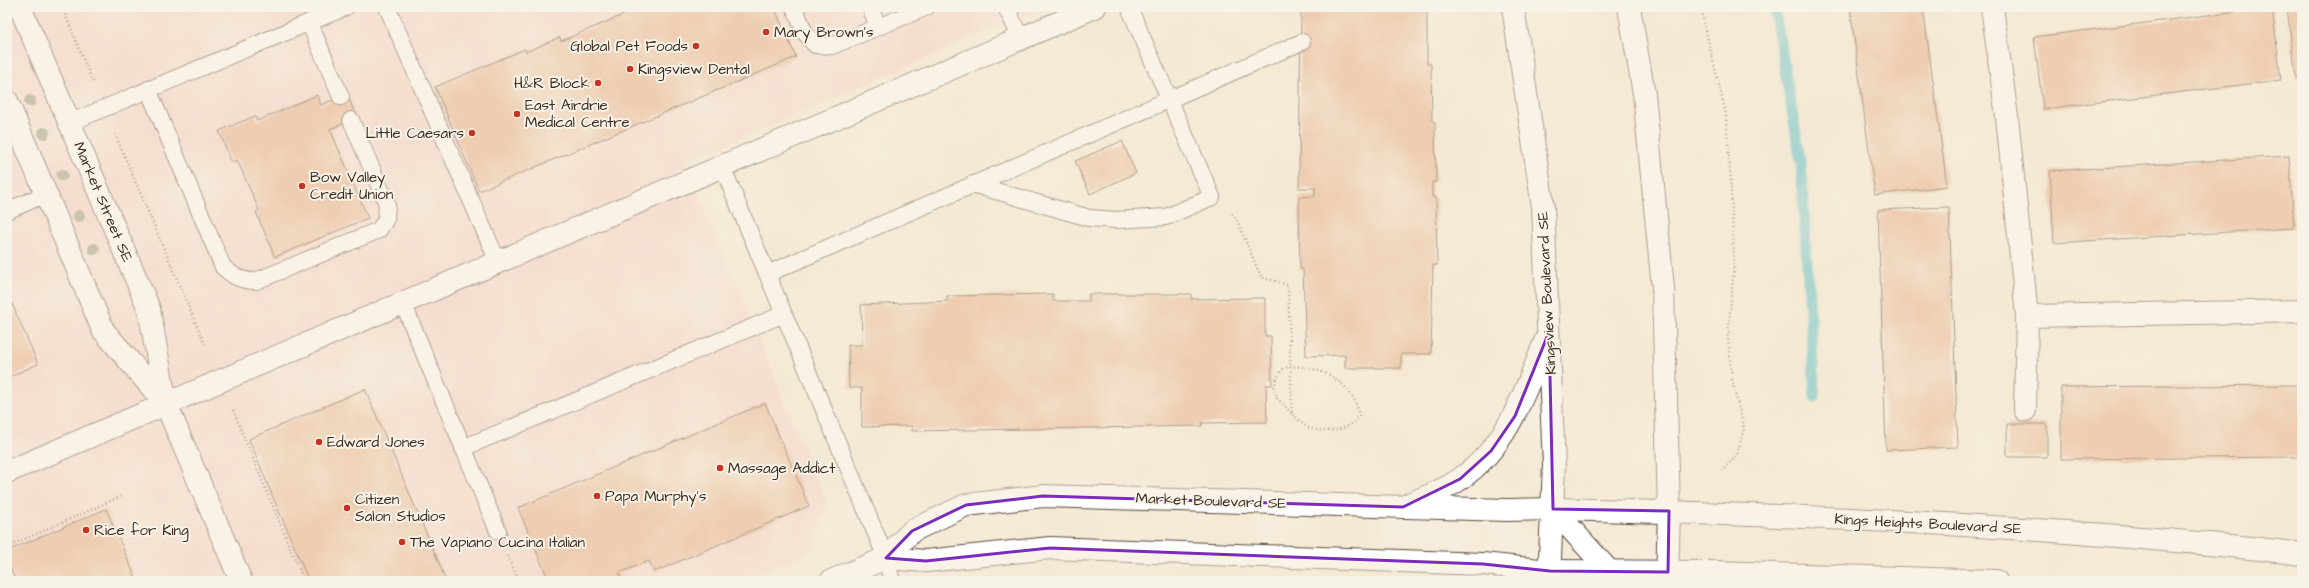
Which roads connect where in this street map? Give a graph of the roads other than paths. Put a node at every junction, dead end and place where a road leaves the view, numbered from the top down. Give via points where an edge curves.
1 (20, 7) edge
2 (346, 7) edge
3 (387, 7) edge
4 (794, 7) edge
5 (870, 7) edge
6 (927, 7) edge
7 (1006, 7) edge
8 (1095, 7) edge
9 (1129, 7) edge
10 (1513, 7) edge
11 (1629, 7) edge
12 (1992, 7) edge
13 (309, 22) junction
14 (878, 27) junction
15 (1021, 39) junction
16 (1302, 42) dead end
17 (148, 89) junction
18 (341, 97) dead end
19 (1169, 99) junction
20 (7, 101) edge
21 (351, 120) dead end
22 (69, 123) junction
23 (722, 166) junction
24 (972, 184) junction
25 (46, 194) junction
26 (7, 212) edge
27 (498, 262) junction
28 (767, 274) junction
29 (403, 303) junction
30 (2302, 312) edge
31 (784, 314) junction
32 (2027, 316) junction
33 (1549, 332) junction
34 (166, 404) junction
35 (2025, 410) dead end
36 (463, 448) junction
37 (7, 472) edge
38 (1403, 507) junction
39 (1554, 509) junction
40 (1669, 511) junction
41 (498, 531) dead end
42 (2302, 554) edge
43 (886, 558) junction
44 (1550, 576) edge
45 (1609, 576) edge
46 (1668, 577) edge
47 (1805, 578) edge
48 (241, 581) edge
49 (831, 581) edge
50 (892, 581) edge
51 (1996, 581) edge

1 - 22 street, Market Street SE
2 - 13 lane
3 - 27 lane
4 - 14 lane via 805,33 815,45 832,46
5 - 14 lane
6 - 14 lane
7 - 15 lane
8 - 15 street
9 - 19 lane
10 - 33 street, Kingsview Boulevard SE via 1543,207
11 - 40 street via 1644,94 1663,288
12 - 32 street via 2007,117
13 - 17 lane
13 - 18 lane
15 - 23 street
16 - 19 lane
17 - 21 lane via 223,267 232,276 243,281 256,281 379,230 386,219 387,204
17 - 22 lane
19 - 24 lane
19 - 24 lane via 1212,198 1166,217 1116,220 1089,218
20 - 25 street, Market Street SE
22 - 34 street, Market Street SE via 149,309
23 - 27 street
23 - 28 lane
24 - 28 lane
25 - 26 lane
25 - 34 street, Market Street SE via 103,330
27 - 29 street
28 - 31 lane
29 - 34 street
29 - 36 lane
30 - 32 street
31 - 36 lane
31 - 43 lane
32 - 35 street
33 - 38 street via 1515,416 1491,451 1460,479
33 - 39 street, Kingsview Boulevard SE
34 - 37 street
34 - 48 street, Market Street SE
36 - 41 lane
38 - 39 street, Market Boulevard SE
38 - 43 street, Market Boulevard SE via 1043,496 1009,499 966,506 912,531
39 - 40 street, Kings Heights Boulevard SE
39 - 44 street, Kingsview Boulevard SE
39 - 45 street
40 - 42 street, Kings Heights Boulevard SE via 1958,524 2227,544
40 - 46 street
43 - 44 street, Market Boulevard SE via 926,561 1050,548 1483,564
43 - 49 street, Market Boulevard SE
43 - 50 lane
44 - 45 street
45 - 46 street
46 - 47 street
47 - 51 street

